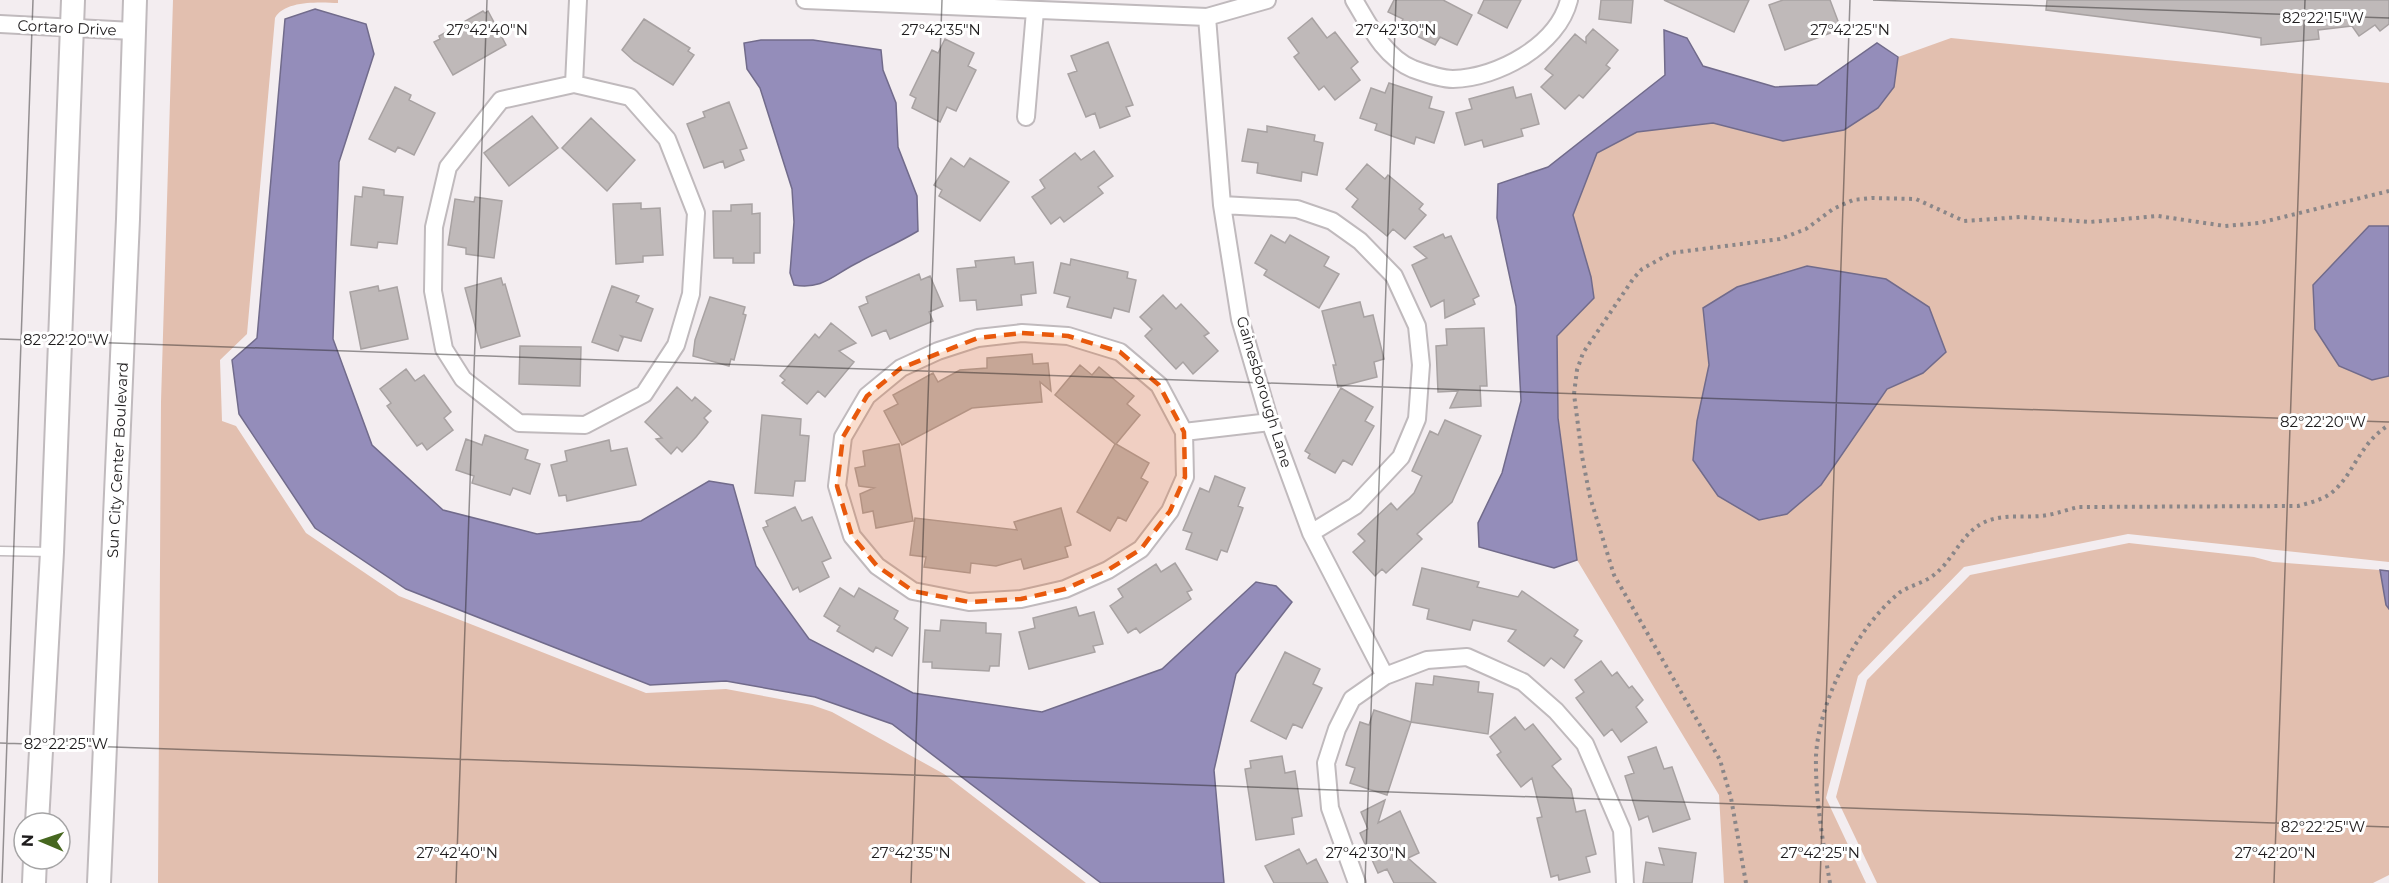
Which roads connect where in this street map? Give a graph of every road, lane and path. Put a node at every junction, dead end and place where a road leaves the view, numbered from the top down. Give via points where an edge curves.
1 (73, 0) edge
2 (135, 0) edge
3 (578, 0) edge
4 (805, 0) edge
5 (1267, 0) edge
6 (1354, 0) edge
7 (1569, 0) edge
8 (847, 1) edge
9 (1035, 10) junction
10 (1206, 16) junction
11 (0, 24) edge
12 (72, 29) junction
13 (133, 31) junction
14 (574, 84) junction
15 (1026, 117) dead end
16 (2389, 191) edge
17 (1222, 205) junction
18 (1270, 422) junction
19 (2389, 425) edge
20 (1184, 432) junction
21 (1311, 533) junction
22 (0, 551) edge
23 (52, 552) junction
24 (1385, 676) junction
25 (38, 811) edge
26 (99, 883) edge
27 (1357, 883) edge
28 (1625, 883) edge
29 (1746, 883) edge
30 (1830, 883) edge

1 - 12 main road
2 - 13 main road, Sun City Center Boulevard
3 - 14 street
4 - 8 street
5 - 10 street
6 - 7 street via 1379,43 1412,69 1453,79 1495,71 1528,53 1553,30
8 - 9 street
9 - 10 street
9 - 15 street
10 - 17 street, Gainesborough Lane
11 - 12 street, Cortaro Drive
12 - 13 street, Cortaro Drive
12 - 23 main road
13 - 26 main road, Sun City Center Boulevard
14 - 14 street via 501,100 448,167 434,226 433,291 444,350 463,379 519,423 585,425 644,394 676,345 691,294 696,213 667,139 630,97
16 - 29 path via 2259,223 2225,226 2158,216 2090,222 2021,217 1964,221 1916,199 1872,198 1853,200 1806,229 1780,239 1671,254 1642,269 1583,353 1577,370 1574,394 1582,456 1614,575 1720,760
17 - 18 street, Gainesborough Lane via 1240,319
17 - 21 street via 1297,209 1332,221 1394,276 1417,326 1421,365 1417,419 1401,458 1355,506
18 - 20 street
18 - 21 street, Gainesborough Lane
19 - 30 path via 2365,445 2337,488 2328,496 2298,506 2079,507 2047,515 1996,519 1973,530 1935,575 1912,585 1884,608 1849,653 1841,671 1824,717 1816,755
20 - 20 street via 1185,477 1170,511 1141,549 1108,570 1065,589 1021,599 969,602 913,591 877,566 852,536 837,486 843,436 867,396 901,368 978,338 1022,333 1068,336 1120,352 1159,385
21 - 24 street, Gainesborough Lane
22 - 23 lane
23 - 25 main road
24 - 27 street via 1352,699 1326,764 1330,808
24 - 28 street via 1427,660 1467,657 1523,682 1585,744 1622,830

